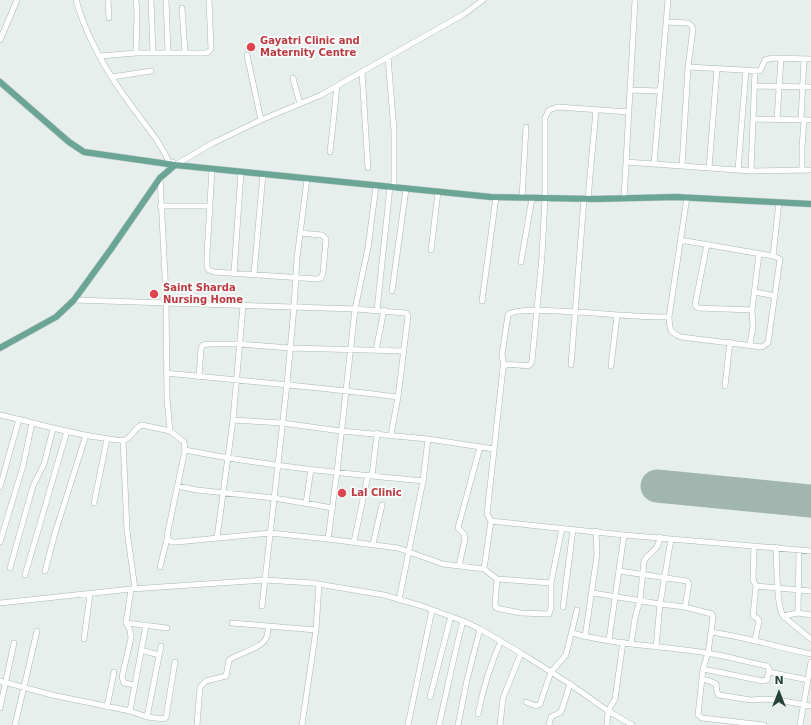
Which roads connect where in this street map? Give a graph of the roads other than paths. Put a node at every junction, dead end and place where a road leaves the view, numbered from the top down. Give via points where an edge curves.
1 (17, 0) edge
2 (76, 0) edge
3 (108, 0) edge
4 (136, 0) edge
5 (151, 0) edge
6 (166, 0) edge
7 (209, 0) edge
8 (483, 0) edge
9 (635, 0) edge
10 (668, 0) edge
11 (182, 8) dead end
12 (109, 18) dead end
13 (666, 22) junction
14 (0, 40) edge
15 (136, 53) junction
16 (153, 53) junction
17 (168, 53) junction
18 (185, 53) junction
19 (247, 55) dead end
20 (100, 56) junction
21 (388, 57) junction
22 (781, 58) junction
23 (804, 59) junction
24 (811, 59) edge
25 (688, 67) junction
26 (717, 69) junction
27 (746, 70) junction
28 (151, 71) dead end
29 (756, 71) junction
30 (362, 72) junction
31 (112, 77) junction
32 (293, 78) dead end
33 (0, 82) edge
34 (337, 86) junction
35 (755, 86) junction
36 (779, 87) junction
37 (802, 87) junction
38 (811, 87) edge
39 (630, 90) junction
40 (660, 91) junction
41 (300, 104) junction
42 (596, 110) junction
43 (629, 112) junction
44 (754, 119) junction
45 (261, 120) junction
46 (777, 120) junction
47 (803, 120) junction
48 (811, 120) edge
49 (526, 127) dead end
50 (330, 152) dead end
51 (626, 162) junction
52 (173, 164) junction
53 (654, 164) junction
54 (682, 166) junction
55 (368, 168) dead end
56 (709, 168) junction
57 (212, 169) junction
58 (738, 170) junction
59 (802, 170) junction
60 (811, 170) edge
61 (751, 171) junction
62 (241, 172) junction
63 (263, 174) junction
64 (160, 178) junction
65 (307, 179) junction
66 (376, 186) junction
67 (392, 187) junction
68 (406, 189) junction
69 (438, 192) junction
70 (496, 197) junction
71 (688, 197) junction
72 (522, 198) junction
73 (532, 198) junction
74 (545, 198) junction
75 (586, 199) junction
76 (624, 199) junction
77 (779, 202) junction
78 (811, 204) edge
79 (160, 206) junction
80 (209, 206) junction
81 (300, 233) junction
82 (680, 240) junction
83 (707, 244) junction
84 (431, 250) dead end
85 (759, 254) junction
86 (773, 256) junction
87 (521, 262) dead end
88 (234, 273) junction
89 (254, 274) junction
90 (295, 277) junction
91 (392, 291) dead end
92 (755, 292) junction
93 (775, 296) junction
94 (74, 300) junction
95 (482, 301) dead end
96 (166, 303) junction
97 (243, 306) junction
98 (294, 308) junction
99 (355, 309) junction
100 (377, 310) junction
101 (384, 310) junction
102 (538, 310) junction
103 (752, 310) junction
104 (575, 312) junction
105 (617, 315) junction
106 (669, 317) junction
107 (730, 342) junction
108 (239, 344) junction
109 (750, 344) junction
110 (0, 348) edge
111 (290, 348) junction
112 (350, 349) junction
113 (376, 350) junction
114 (404, 351) junction
115 (571, 365) dead end
116 (611, 366) dead end
117 (504, 367) junction
118 (166, 373) junction
119 (199, 377) junction
120 (237, 381) junction
121 (287, 384) junction
122 (725, 386) dead end
123 (346, 391) junction
124 (398, 397) junction
125 (0, 415) edge
126 (19, 419) junction
127 (233, 420) junction
128 (32, 423) junction
129 (282, 423) junction
130 (53, 429) junction
131 (170, 431) junction
132 (341, 431) junction
133 (67, 432) junction
134 (377, 434) junction
135 (391, 434) junction
136 (86, 435) junction
137 (107, 439) junction
138 (428, 439) junction
139 (123, 440) junction
140 (480, 447) junction
141 (185, 450) junction
142 (494, 450) junction
143 (228, 459) junction
144 (278, 465) junction
145 (311, 469) junction
146 (337, 472) junction
147 (370, 475) junction
148 (423, 481) junction
149 (0, 486) edge
150 (177, 486) junction
151 (224, 492) junction
152 (274, 498) junction
153 (94, 503) dead end
154 (306, 503) junction
155 (382, 505) dead end
156 (333, 508) junction
157 (491, 521) junction
158 (562, 528) junction
159 (573, 529) junction
160 (596, 531) junction
161 (270, 533) junction
162 (624, 535) junction
163 (660, 537) junction
164 (217, 538) junction
165 (167, 539) junction
166 (328, 539) junction
167 (671, 539) junction
168 (0, 542) edge
169 (354, 542) junction
170 (373, 544) junction
171 (754, 546) junction
172 (776, 547) junction
173 (799, 550) junction
174 (811, 551) edge
175 (410, 552) junction
176 (459, 566) junction
177 (160, 567) dead end
178 (10, 568) dead end
179 (484, 569) junction
180 (45, 571) dead end
181 (619, 571) junction
182 (25, 575) dead end
183 (642, 575) junction
184 (665, 578) junction
185 (497, 579) junction
186 (265, 580) junction
187 (551, 583) junction
188 (319, 584) junction
189 (756, 586) junction
190 (778, 588) junction
191 (133, 589) junction
192 (799, 590) junction
193 (811, 591) edge
194 (593, 593) junction
195 (90, 594) junction
196 (616, 597) junction
197 (399, 600) junction
198 (640, 600) junction
199 (0, 603) edge
200 (660, 604) junction
201 (262, 606) dead end
202 (563, 607) dead end
203 (685, 607) junction
204 (432, 610) junction
205 (577, 610) dead end
206 (798, 613) junction
207 (811, 615) edge
208 (451, 616) junction
209 (783, 616) junction
210 (463, 620) junction
211 (126, 623) junction
212 (232, 623) dead end
213 (146, 625) junction
214 (268, 626) junction
215 (167, 628) dead end
216 (480, 629) junction
217 (316, 630) junction
218 (37, 631) dead end
219 (711, 632) junction
220 (572, 633) junction
221 (585, 637) junction
222 (84, 639) dead end
223 (811, 639) edge
224 (609, 640) junction
225 (755, 640) junction
226 (501, 641) junction
227 (623, 642) junction
228 (14, 643) dead end
229 (631, 644) junction
230 (161, 646) dead end
231 (656, 647) junction
232 (141, 650) junction
233 (521, 653) junction
234 (708, 653) junction
235 (811, 654) edge
236 (159, 655) junction
237 (175, 662) dead end
238 (811, 662) edge
239 (703, 669) junction
240 (114, 672) dead end
241 (551, 672) junction
242 (769, 672) junction
243 (702, 679) junction
244 (808, 680) junction
245 (3, 681) edge
246 (570, 684) junction
247 (135, 685) junction
248 (24, 687) junction
249 (430, 697) dead end
250 (526, 702) dead end
251 (804, 705) junction
252 (811, 706) edge
253 (107, 707) junction
254 (0, 708) edge
255 (130, 711) junction
256 (608, 711) junction
257 (478, 714) dead end
258 (148, 717) junction
259 (160, 719) junction
260 (747, 724) edge
261 (15, 725) edge
262 (158, 725) edge
263 (197, 725) edge
264 (302, 725) edge
265 (408, 725) edge
266 (439, 725) edge
267 (458, 725) edge
268 (500, 725) edge
269 (549, 725) edge
270 (607, 725) edge
271 (632, 725) edge
272 (764, 725) edge
273 (800, 725) edge

1 - 14 street
2 - 20 street
3 - 12 street
4 - 15 street
5 - 16 street
6 - 17 street
7 - 18 street via 211,48 207,53
8 - 21 street via 464,14
9 - 39 street
10 - 13 street
11 - 18 street
13 - 25 street via 688,23 693,29
13 - 40 street
15 - 16 street
15 - 20 street
16 - 17 street
17 - 18 street
19 - 45 street
20 - 31 street
21 - 30 street
21 - 67 street via 394,131
22 - 23 street
22 - 29 street via 765,60 760,71
22 - 36 street
23 - 24 street
23 - 37 street
25 - 26 street
25 - 54 street
26 - 27 street
26 - 56 street
27 - 29 street
27 - 58 street
28 - 31 street
29 - 35 street
30 - 34 street
30 - 55 street
31 - 52 street
32 - 41 street
33 - 52 main road via 84,152
34 - 41 street
34 - 50 street
35 - 36 street
35 - 44 street
36 - 37 street
36 - 46 street
37 - 38 street
37 - 47 street
39 - 40 street
39 - 43 street
40 - 53 street
41 - 45 street
42 - 43 street
42 - 74 street via 558,107 549,110 545,118
42 - 75 street
43 - 51 street
44 - 46 street
44 - 61 street
45 - 52 street via 185,159 176,160
46 - 47 street
47 - 48 street
47 - 59 street
49 - 72 street
51 - 53 street
51 - 76 street
52 - 57 main road
52 - 64 main road
53 - 54 street
54 - 56 street
56 - 58 street
57 - 62 main road
57 - 80 street
58 - 61 street
59 - 60 street
59 - 61 street
62 - 63 main road
62 - 88 street
63 - 65 main road
63 - 89 street
64 - 79 street
64 - 94 main road
65 - 66 main road
65 - 81 street
66 - 67 main road
66 - 99 street via 368,248
67 - 68 main road
67 - 100 street
68 - 69 main road
68 - 91 street
69 - 70 main road
69 - 84 street
70 - 72 main road
70 - 95 street
71 - 76 main road
71 - 77 main road
71 - 82 street
72 - 73 main road
73 - 74 main road
73 - 87 street
74 - 75 main road
74 - 102 street
75 - 76 main road
75 - 104 street
77 - 78 main road
77 - 86 street
79 - 80 street
79 - 96 street
80 - 88 street via 207,267 214,272
81 - 90 street
81 - 90 street via 325,236 323,273 321,278 317,279
82 - 83 street
82 - 106 street
83 - 85 street
83 - 103 street via 695,305 698,308
85 - 86 street
85 - 92 street
86 - 93 street via 780,259
88 - 89 street
89 - 90 street
90 - 98 street
92 - 93 street
92 - 103 street
93 - 109 street via 768,343 762,347
94 - 96 street
94 - 110 main road via 56,317
96 - 97 street
96 - 118 street
97 - 98 street
97 - 108 street
98 - 99 street
98 - 111 street
99 - 100 street
99 - 112 street
100 - 101 street
101 - 113 street
101 - 114 street via 402,311 408,316
102 - 104 street
102 - 117 street via 530,366 510,364
102 - 117 street via 508,313 502,354
103 - 109 street
104 - 105 street
104 - 115 street
105 - 106 street
105 - 116 street
106 - 107 street via 673,334
107 - 109 street
107 - 122 street
108 - 111 street
108 - 119 street via 203,345
108 - 120 street
111 - 112 street
111 - 121 street
112 - 113 street
112 - 123 street
113 - 114 street
114 - 124 street
117 - 142 street
118 - 119 street
118 - 131 street
119 - 120 street
120 - 121 street
120 - 127 street
121 - 123 street
121 - 129 street
123 - 124 street
123 - 132 street
124 - 135 street
125 - 126 street
126 - 128 street
126 - 149 street
127 - 129 street
127 - 143 street
128 - 130 street
128 - 168 street via 23,466
129 - 132 street
129 - 144 street
130 - 133 street
130 - 178 street via 44,464 33,486
131 - 139 street via 142,425
131 - 141 street via 184,442
132 - 134 street
132 - 146 street
133 - 136 street
133 - 182 street
134 - 135 street
134 - 147 street
135 - 138 street
136 - 137 street
136 - 180 street
137 - 139 street
137 - 153 street
138 - 140 street
138 - 148 street
139 - 191 street via 127,530
140 - 142 street
140 - 176 street via 458,528 464,534
141 - 143 street
141 - 150 street
142 - 157 street via 487,514
143 - 144 street
143 - 151 street
144 - 145 street
144 - 152 street
145 - 146 street
145 - 154 street
146 - 147 street
146 - 156 street
147 - 148 street
147 - 169 street
148 - 175 street
150 - 151 street
150 - 165 street
151 - 152 street
151 - 164 street
152 - 154 street
152 - 161 street
154 - 156 street
155 - 170 street
156 - 166 street
157 - 158 street
157 - 179 street
158 - 159 street
158 - 187 street
159 - 160 street
159 - 202 street
160 - 162 street
160 - 194 street via 598,555
161 - 164 street
161 - 166 street
161 - 186 street
162 - 163 street
162 - 181 street
163 - 167 street
163 - 183 street via 658,548 644,562
164 - 165 street via 177,542
165 - 177 street
166 - 169 street
167 - 171 street
167 - 184 street
169 - 170 street
170 - 175 street
171 - 172 street
171 - 189 street
172 - 173 street
172 - 190 street
173 - 174 street
173 - 192 street
175 - 176 street via 443,564
175 - 197 street
176 - 179 street
179 - 185 street
181 - 183 street
181 - 196 street
183 - 184 street
183 - 198 street
184 - 200 street
184 - 203 street via 688,582
185 - 187 street
185 - 187 street via 496,607 521,613 549,614
186 - 188 street
186 - 191 street
186 - 201 street
188 - 197 street
188 - 217 street
189 - 190 street
189 - 225 street via 753,616 759,621
190 - 192 street
190 - 209 street
191 - 195 street
191 - 211 street
192 - 193 street
192 - 206 street
194 - 196 street
194 - 221 street
195 - 199 street
195 - 222 street
196 - 198 street
196 - 224 street
197 - 204 street
198 - 200 street
198 - 229 street
200 - 203 street
200 - 231 street
203 - 219 street via 712,614
204 - 208 street
204 - 265 street
205 - 220 street
206 - 207 street
206 - 209 street
208 - 210 street
208 - 249 street
209 - 223 street
210 - 216 street
210 - 266 street
211 - 213 street
211 - 247 street via 131,638 122,677 124,683
212 - 214 street
213 - 215 street
213 - 232 street
214 - 217 street
214 - 263 street via 267,637 262,642 229,660 226,676 206,681 200,687
216 - 226 street
216 - 267 street
217 - 264 street
218 - 248 street
219 - 225 street
219 - 234 street
220 - 221 street
220 - 241 street via 566,655
221 - 224 street
224 - 227 street
225 - 235 street
226 - 233 street
226 - 257 street via 487,676
227 - 229 street
227 - 256 street via 615,699
228 - 245 street
229 - 231 street
230 - 236 street
231 - 234 street
232 - 236 street
232 - 247 street
233 - 241 street
233 - 268 street via 503,698
234 - 239 street
234 - 242 street via 767,666
236 - 258 street
237 - 259 street via 166,717
238 - 244 street
239 - 242 street via 763,681 767,679
239 - 243 street
240 - 253 street
241 - 246 street
241 - 250 street via 539,705
242 - 244 street
243 - 251 street via 716,684 719,695
243 - 260 street via 697,714 699,717
244 - 251 street
245 - 248 street
245 - 254 street
246 - 256 street
246 - 269 street via 561,712 551,717
247 - 255 street
248 - 253 street
248 - 261 street
251 - 252 street
251 - 273 street
253 - 255 street
255 - 258 street
256 - 270 street
256 - 271 street
258 - 259 street
259 - 262 street
260 - 272 street

